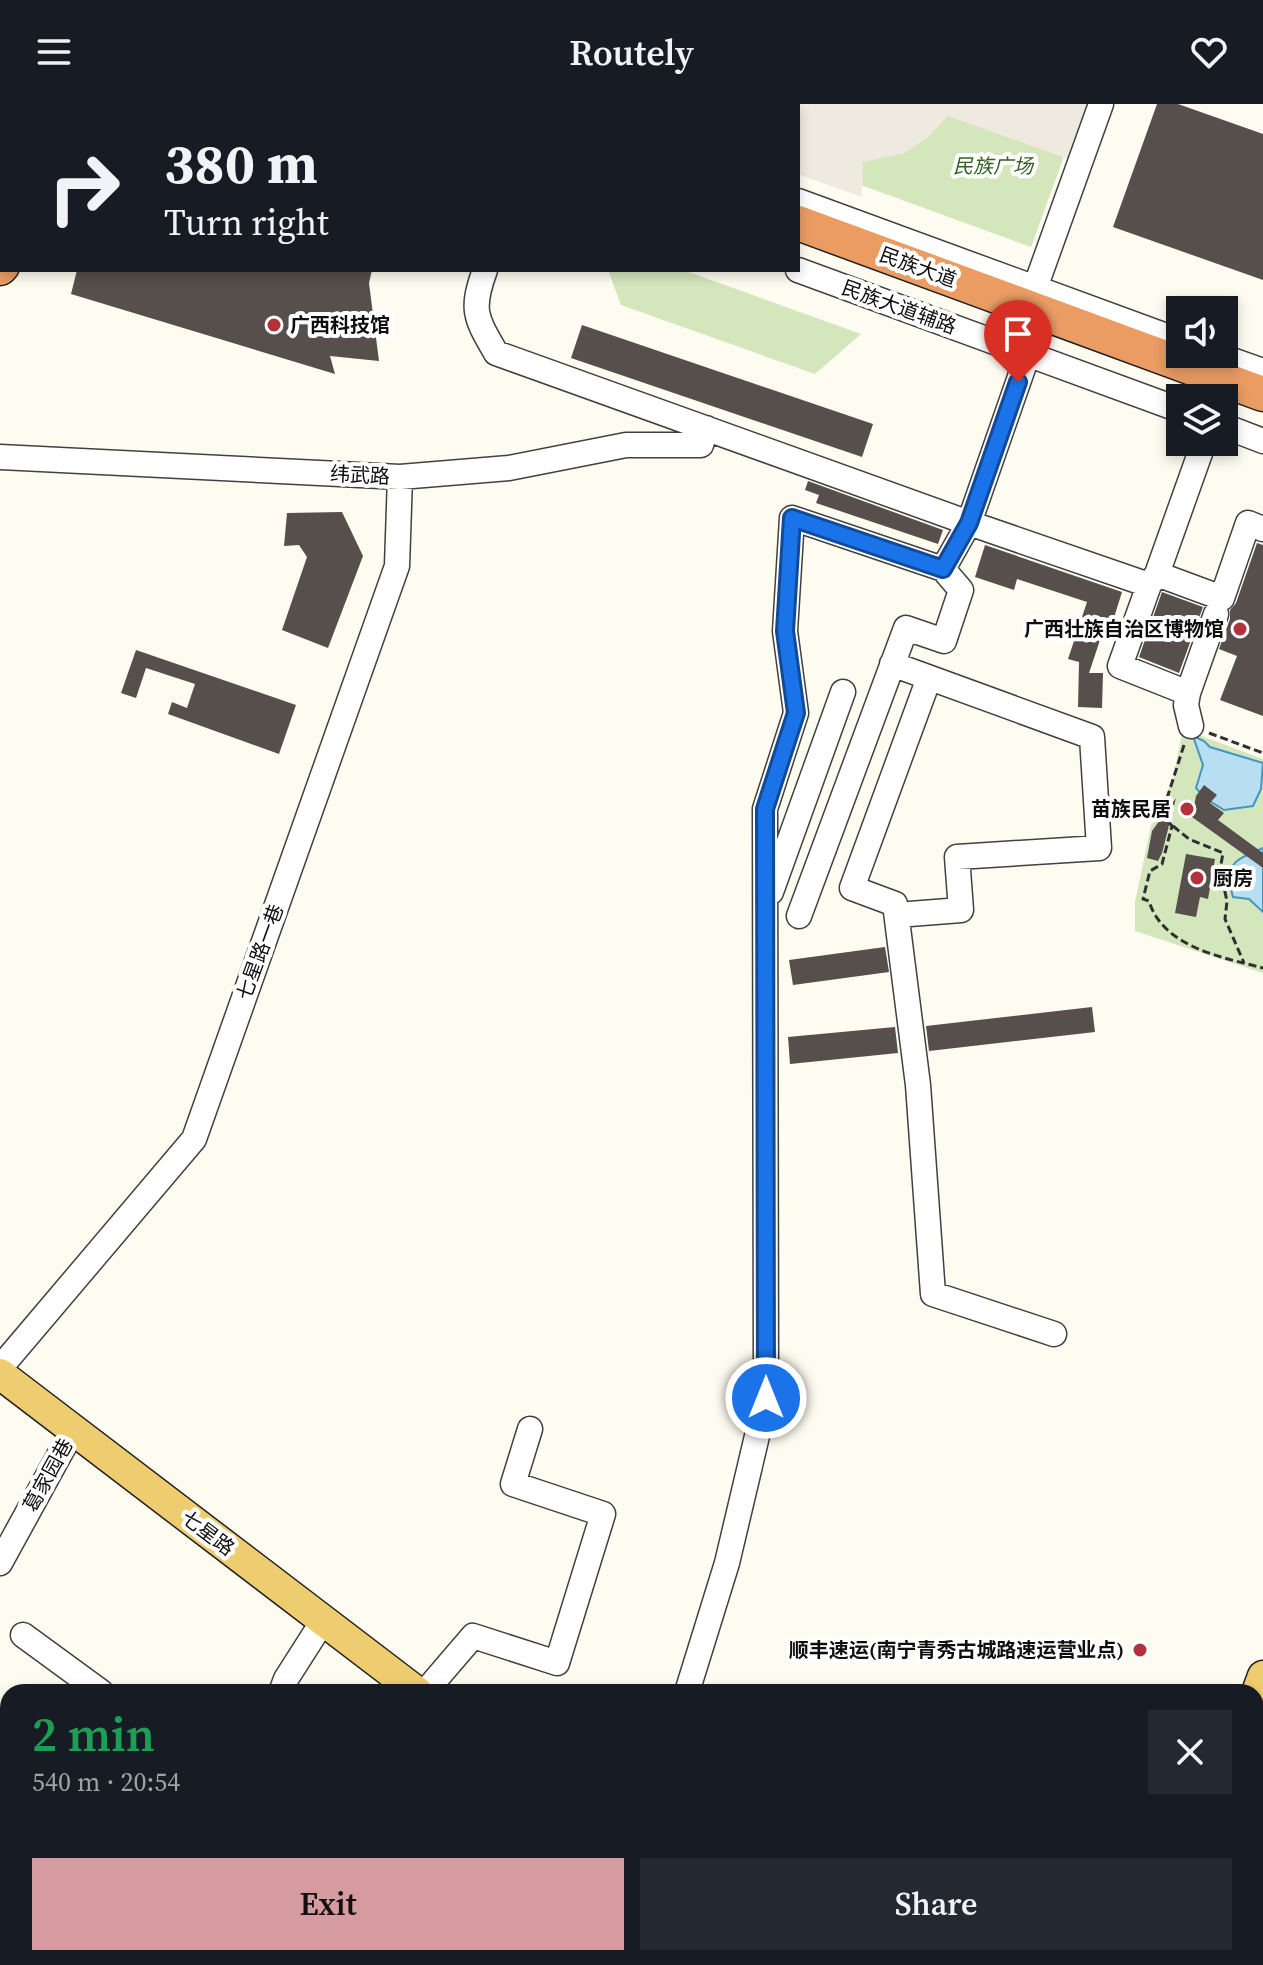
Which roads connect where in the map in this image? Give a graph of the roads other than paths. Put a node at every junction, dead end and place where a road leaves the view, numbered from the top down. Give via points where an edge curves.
1 (1101, 104) edge
2 (800, 202) edge
3 (800, 224) edge
4 (800, 249) edge
5 (800, 271) edge
6 (484, 272) edge
7 (1035, 288) junction
8 (1166, 336) edge
9 (1028, 354) junction
10 (1238, 362) edge
11 (1263, 371) edge
12 (1170, 384) edge
13 (1263, 394) edge
14 (1166, 405) edge
15 (1238, 409) edge
16 (1263, 418) edge
17 (706, 428) junction
18 (1238, 431) edge
19 (1263, 441) edge
20 (1199, 456) edge
21 (0, 457) edge
22 (400, 477) junction
23 (969, 523) junction
24 (1263, 529) edge
25 (943, 569) junction
26 (1153, 580) junction
27 (1216, 614) dead end
28 (892, 664) junction
29 (929, 678) junction
30 (843, 692) dead end
31 (1188, 693) junction
32 (1191, 726) road end
33 (765, 909) junction
34 (897, 915) junction
35 (799, 916) dead end
36 (1054, 1334) dead end
37 (0, 1371) edge
38 (530, 1429) dead end
39 (73, 1430) junction
40 (0, 1563) edge
41 (323, 1621) junction
42 (23, 1635) dead end
43 (90, 1684) edge
44 (284, 1684) edge
45 (406, 1684) edge
46 (432, 1684) edge
47 (689, 1684) edge

1 - 7 street
2 - 7 street
3 - 13 highway, 民族大道
4 - 12 highway, 民族大道
5 - 9 street, 民族大道辅路
6 - 17 street via 476,318 496,353
7 - 8 street
9 - 14 street, 民族大道辅路
9 - 23 street
10 - 11 street
15 - 16 highway
17 - 22 street, 纬武路 via 701,445 626,445 509,468
17 - 23 street
18 - 19 street
20 - 26 street
21 - 22 street, 纬武路
22 - 37 street, 七星路一巷 via 397,566 194,1139
23 - 25 street
23 - 26 street
24 - 26 street via 1248,523 1222,598
25 - 28 street via 961,590 944,641 906,628
25 - 33 street via 792,518 785,631 796,713 765,809
26 - 31 street via 1120,666
27 - 31 street
28 - 29 street
28 - 35 street
29 - 34 street via 852,888 895,904
29 - 34 street via 1092,737 1099,848 957,857 961,910
30 - 33 street
31 - 32 street
33 - 47 street via 766,1398 727,1563
34 - 36 street via 918,1085 933,1294
37 - 39 main road, 七星路
38 - 46 street via 513,1484 603,1514 557,1663 473,1636
39 - 40 street, 葛家园巷
39 - 41 main road, 七星路
41 - 44 street
41 - 45 main road, 七星路
42 - 43 street

